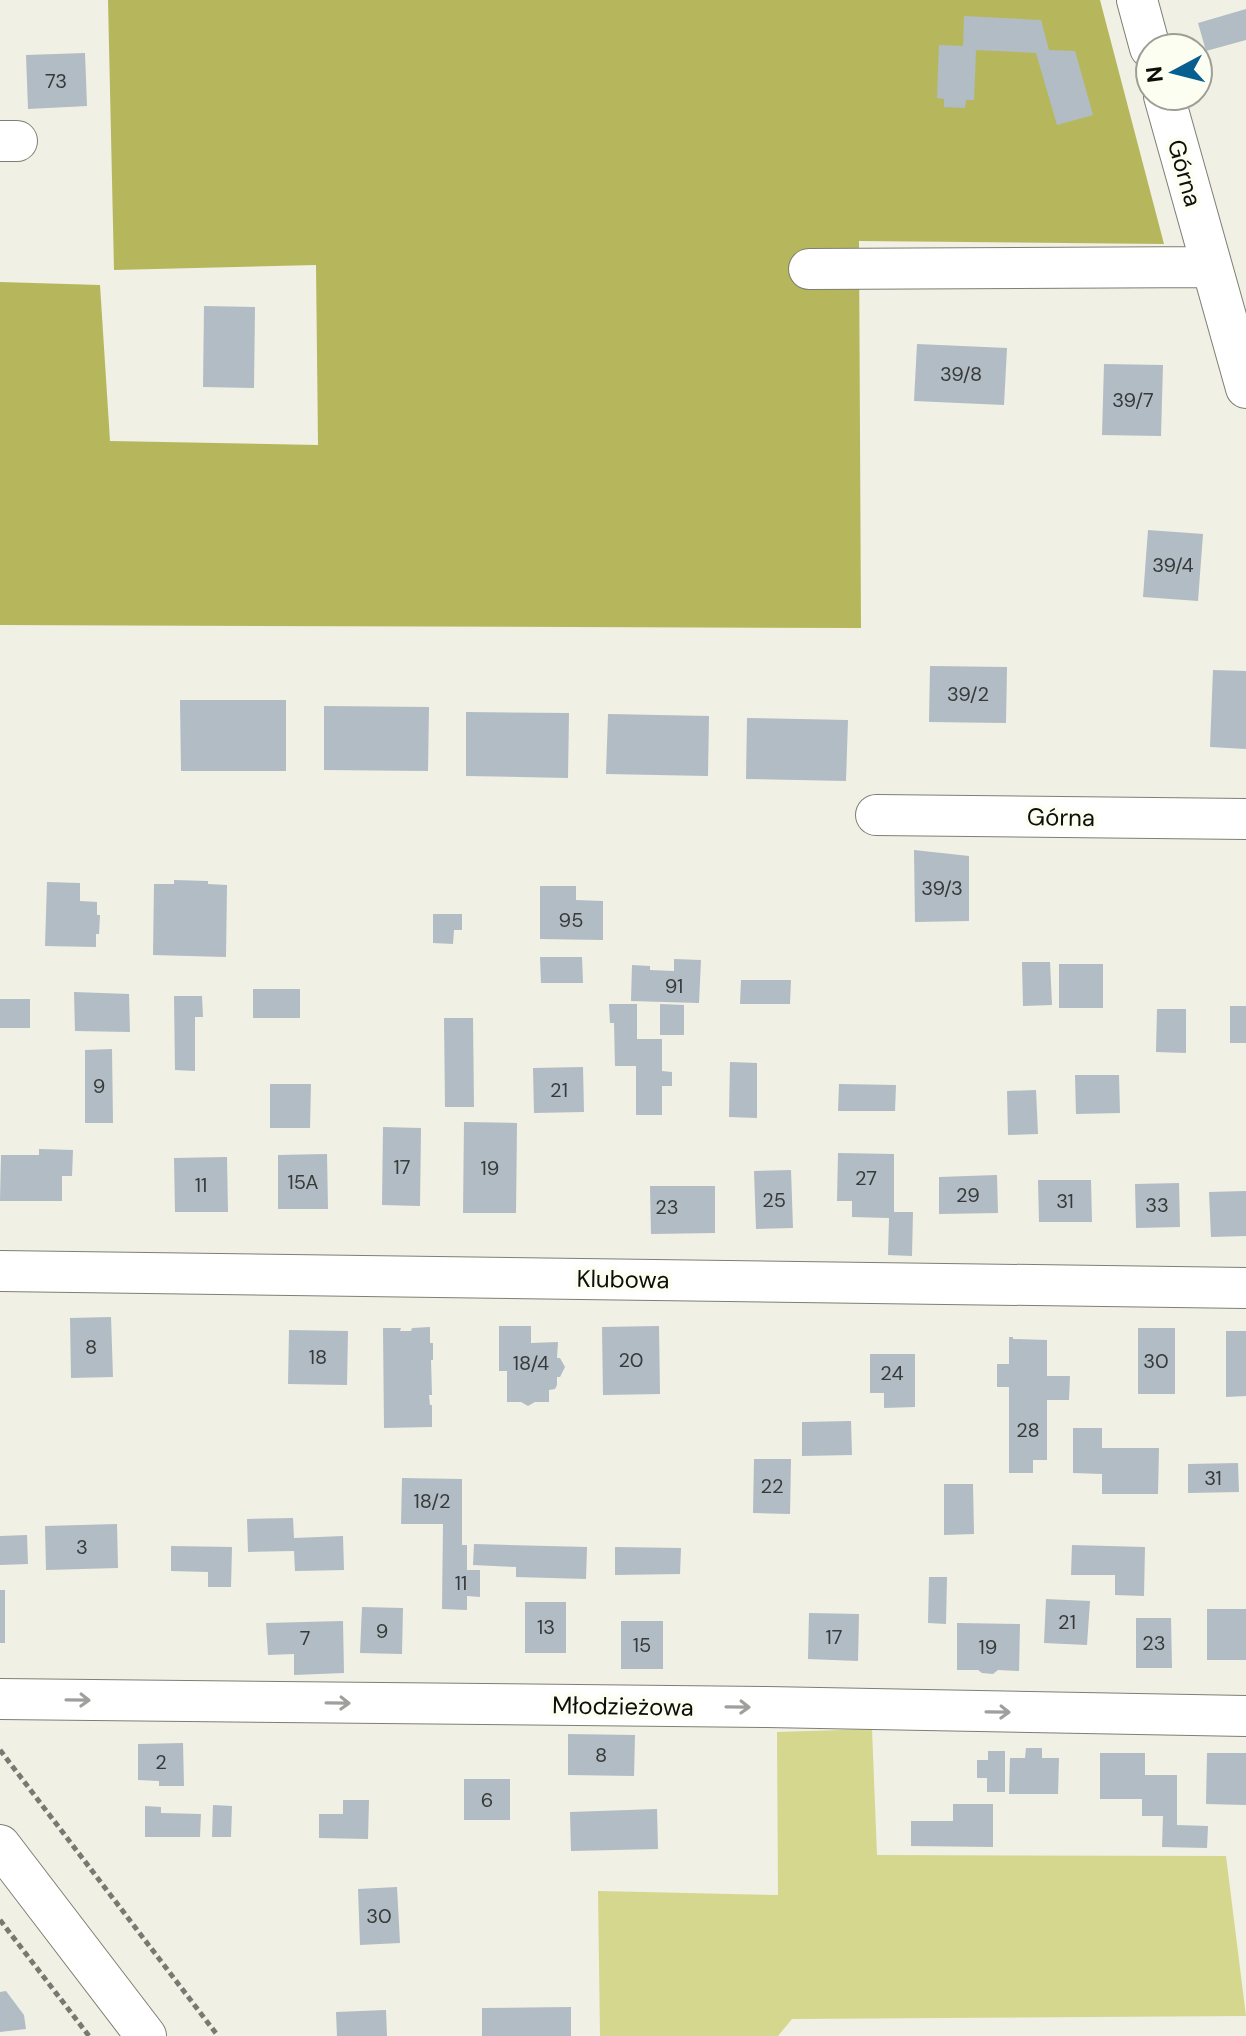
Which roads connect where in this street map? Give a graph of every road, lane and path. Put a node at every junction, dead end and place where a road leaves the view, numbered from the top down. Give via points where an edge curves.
1 (1137, 0) edge
2 (1146, 32) edge
3 (1168, 112) edge
4 (1212, 267) junction
5 (809, 269) dead end
6 (1246, 388) edge
7 (876, 815) dead end
8 (1246, 819) edge
9 (0, 1271) edge
10 (1246, 1288) edge
11 (0, 1699) edge
12 (1246, 1716) edge
13 (0, 1750) edge
14 (6, 1865) edge
15 (0, 1920) edge
16 (89, 2036) edge
17 (146, 2036) edge
18 (218, 2036) edge

1 - 2 street
3 - 4 street, Górna
4 - 5 street
4 - 6 street, Górna
7 - 8 street, Górna
9 - 10 street, Klubowa
11 -> 12 street, Młodzieżowa
13 - 18 path
14 - 17 street
15 - 16 path

